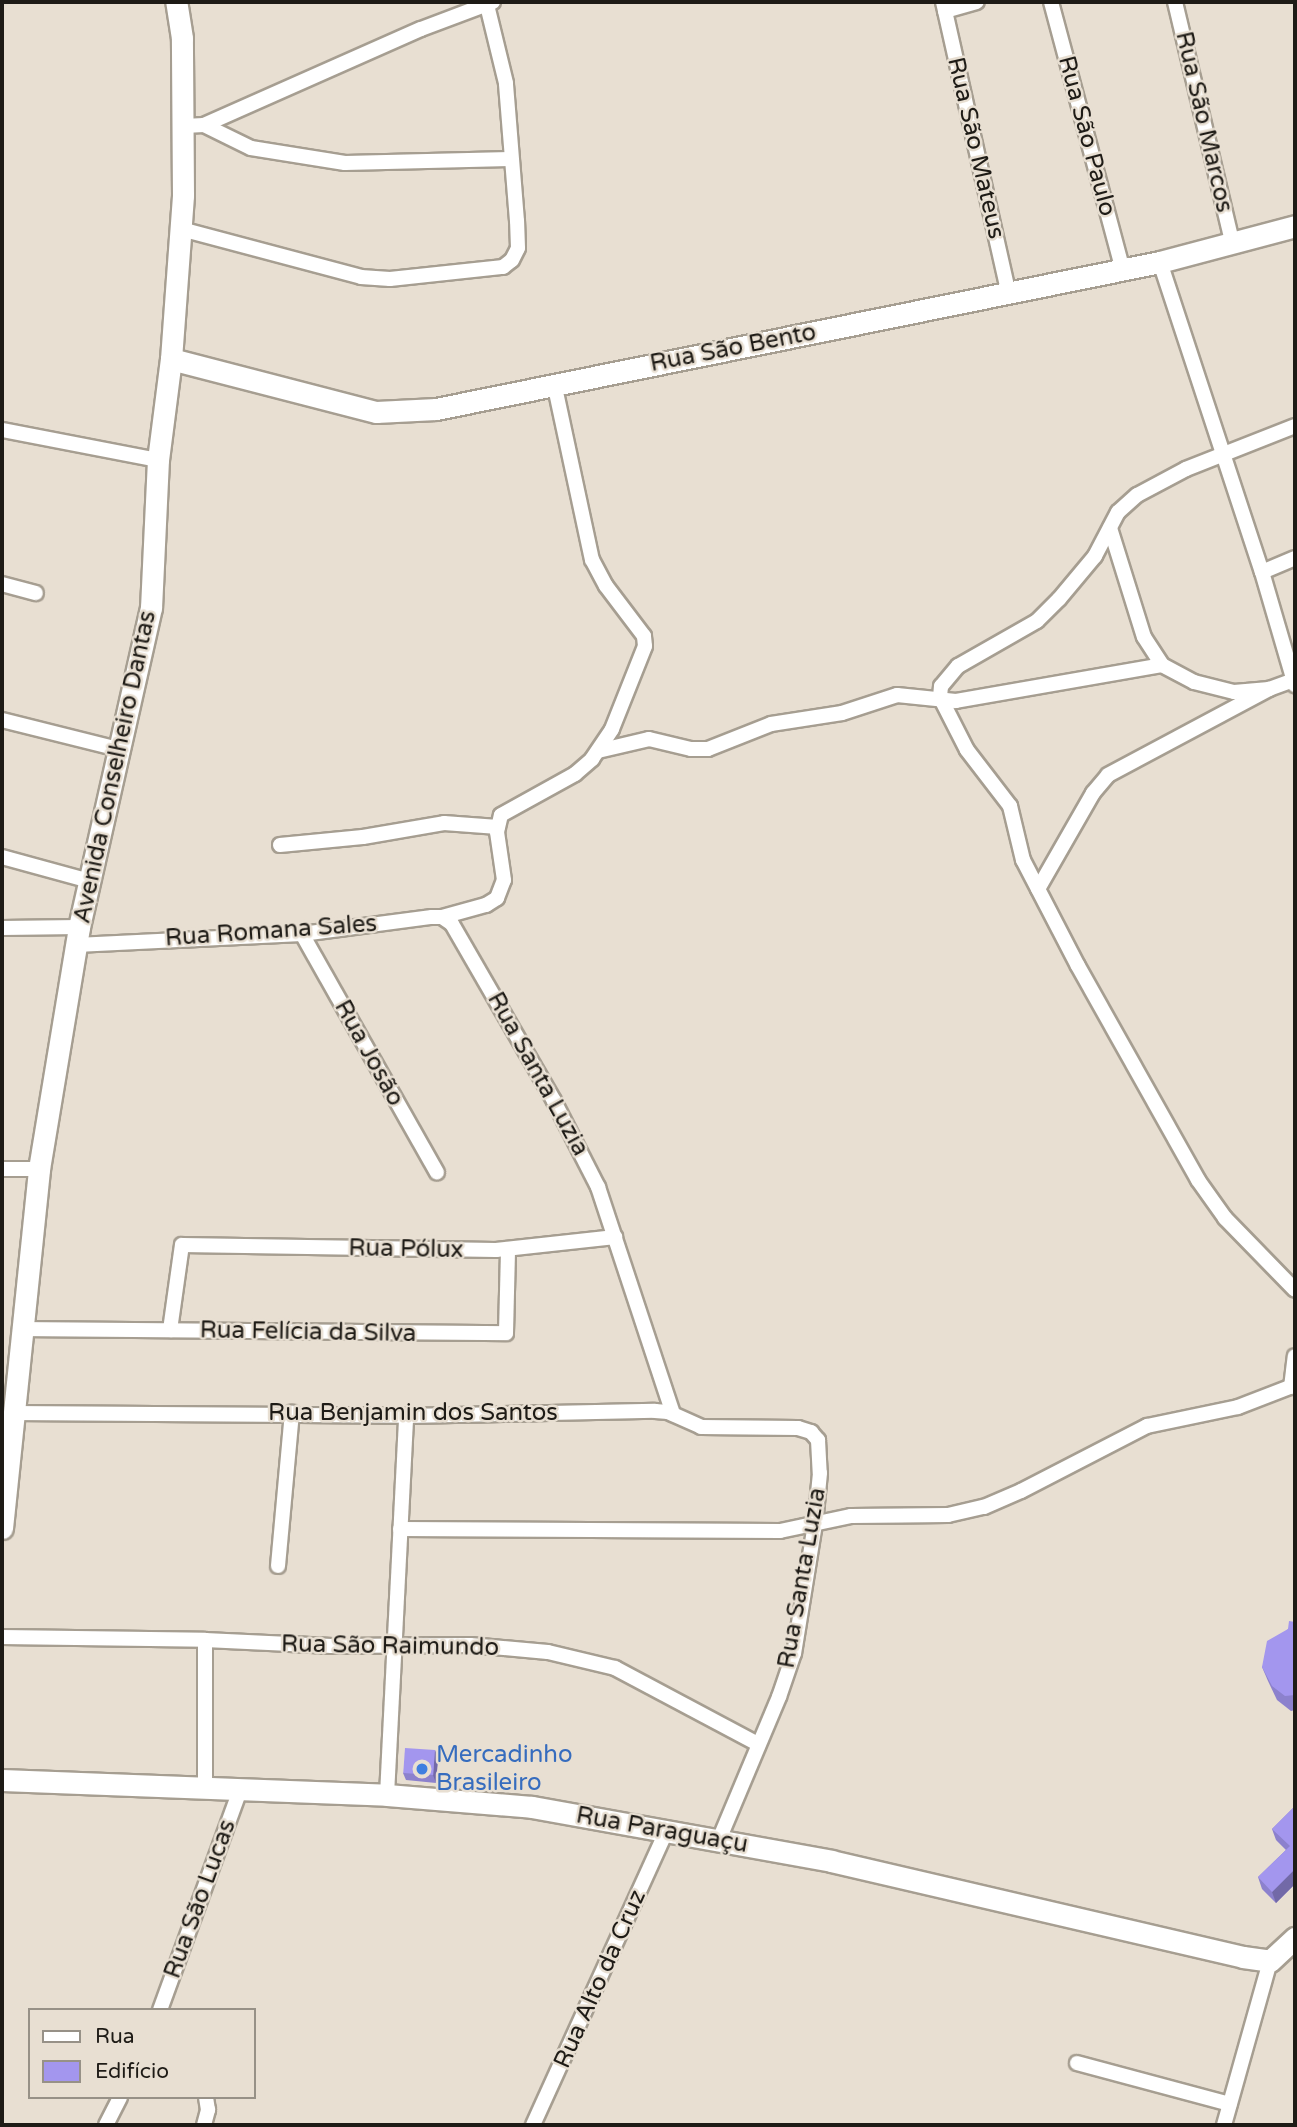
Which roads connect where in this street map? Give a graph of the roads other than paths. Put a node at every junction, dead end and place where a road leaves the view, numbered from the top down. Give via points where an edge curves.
1 (176, 2) edge
2 (977, 2) edge
3 (1051, 2) edge
4 (1175, 2) edge
5 (490, 3) edge
6 (944, 6) edge
7 (194, 125) junction
8 (510, 159) junction
9 (1295, 226) edge
10 (181, 229) junction
11 (1232, 242) junction
12 (1160, 262) junction
13 (1123, 270) junction
14 (1009, 294) junction
15 (171, 359) junction
16 (555, 387) junction
17 (1295, 426) edge
18 (2, 430) edge
19 (1221, 454) junction
20 (159, 460) junction
21 (1110, 528) junction
22 (1295, 558) edge
23 (1262, 572) junction
24 (2, 584) edge
25 (36, 593) dead end
26 (1162, 665) junction
27 (1295, 683) edge
28 (1269, 689) junction
29 (941, 701) junction
30 (2, 720) edge
31 (118, 750) junction
32 (598, 751) junction
33 (498, 827) junction
34 (280, 845) dead end
35 (2, 857) edge
36 (90, 881) junction
37 (1038, 889) junction
38 (442, 917) junction
39 (2, 928) edge
40 (302, 934) junction
41 (78, 936) junction
42 (2, 1168) edge
43 (39, 1169) junction
44 (437, 1172) dead end
45 (615, 1237) junction
46 (508, 1249) junction
47 (1295, 1290) edge
48 (24, 1329) junction
49 (170, 1330) junction
50 (1295, 1356) edge
51 (1293, 1386) edge
52 (12, 1413) junction
53 (292, 1413) junction
54 (673, 1414) junction
55 (406, 1416) junction
56 (811, 1432) joint
57 (815, 1524) junction
58 (2, 1528) edge
59 (400, 1529) junction
60 (278, 1566) dead end
61 (2, 1637) edge
62 (205, 1640) junction
63 (394, 1646) junction
64 (758, 1744) junction
65 (2, 1780) edge
66 (205, 1787) junction
67 (241, 1788) junction
68 (387, 1795) junction
69 (666, 1832) junction
70 (719, 1840) junction
71 (1295, 1938) edge
72 (1269, 1961) junction
73 (161, 2008) edge
74 (1077, 2063) dead end
75 (119, 2099) edge
76 (206, 2099) edge
77 (1230, 2104) junction
78 (1226, 2124) edge
79 (106, 2125) edge
80 (204, 2125) edge
81 (533, 2125) edge

1 - 7 street, Avenida Conselheiro Dantas
2 - 6 street
3 - 13 street, Rua São Paulo
4 - 11 street, Rua São Marcos
5 - 7 street
5 - 8 street via 506,83
6 - 14 street, Rua São Mateus
7 - 8 street via 251,148 345,163
7 - 10 street, Avenida Conselheiro Dantas
8 - 10 street via 518,248 503,267 376,279
9 - 11 street, Rua São Bento
10 - 15 street, Avenida Conselheiro Dantas
11 - 12 street, Rua São Bento
12 - 13 street, Rua São Bento
12 - 19 street
13 - 14 street, Rua São Bento
14 - 16 street, Rua São Bento via 653,363
15 - 16 street, Rua São Bento via 376,412 436,409
15 - 20 street, Avenida Conselheiro Dantas
16 - 32 street via 592,560 646,641 619,714
17 - 19 street
18 - 20 street
19 - 21 street via 1148,487 1125,503
19 - 23 street
20 - 31 street, Avenida Conselheiro Dantas via 147,638
21 - 26 street via 1144,638
21 - 29 street via 1095,556 1059,599 1037,621 958,666 941,685
22 - 23 street
23 - 27 street
24 - 25 street
26 - 28 street via 1194,682 1223,690
26 - 29 street
27 - 28 street
28 - 37 street via 1108,775
29 - 32 street via 897,695 842,713 771,724 708,749 649,739
29 - 37 street via 967,750 1010,806 1023,860
30 - 31 street
31 - 36 street, Avenida Conselheiro Dantas
32 - 33 street via 575,774 507,808
33 - 34 street via 444,823
33 - 38 street, Rua Romana Sales via 503,888 497,898
35 - 36 street
36 - 41 street, Avenida Conselheiro Dantas
37 - 47 street via 1198,1180 1225,1218
38 - 40 street, Rua Romana Sales
38 - 45 street, Rua Santa Luzia via 459,934 582,1151
39 - 41 street, Rua Romana Sales
40 - 41 street, Rua Romana Sales
40 - 44 street, Rua Josão
41 - 43 street, Avenida Conselheiro Dantas
42 - 43 street
43 - 48 street, Avenida Conselheiro Dantas
45 - 46 street, Rua Pólux
45 - 54 street, Rua Santa Luzia
46 - 49 street, Rua Pólux via 182,1245
46 - 49 street, Rua Felícia da Silva via 506,1333
48 - 49 street, Rua Felícia da Silva
48 - 52 street, Avenida Conselheiro Dantas
50 - 51 street
51 - 57 street via 1238,1407 1147,1426 984,1507 948,1515 850,1516
52 - 53 street, Rua Benjamin dos Santos
52 - 58 street, Avenida Conselheiro Dantas
53 - 55 street, Rua Benjamin dos Santos
53 - 60 street
54 - 55 street, Rua Benjamin dos Santos
54 - 56 street, Rua Benjamin dos Santos via 701,1427
55 - 59 street
56 - 57 street, Rua Santa Luzia via 820,1448
57 - 59 street via 780,1531
57 - 64 street, Rua Santa Luzia via 794,1653
59 - 63 street
61 - 62 street, Rua São Raimundo
62 - 63 street, Rua São Raimundo
62 - 66 street
63 - 64 street, Rua São Raimundo via 470,1645 585,1659 615,1668
63 - 68 street
64 - 70 street, Rua Santa Luzia
65 - 66 street, Rua Paraguaçu
66 - 67 street, Rua Paraguaçu
67 - 68 street, Rua Paraguaçu
67 - 73 street, Rua São Lucas
68 - 69 street, Rua Paraguaçu via 532,1807
69 - 70 street, Rua Paraguaçu
69 - 81 street, Rua Alto da Cruz
70 - 72 street, Rua Paraguaçu via 919,1880
71 - 72 street
72 - 77 street
74 - 77 street
75 - 79 street
76 - 80 street
77 - 78 street

